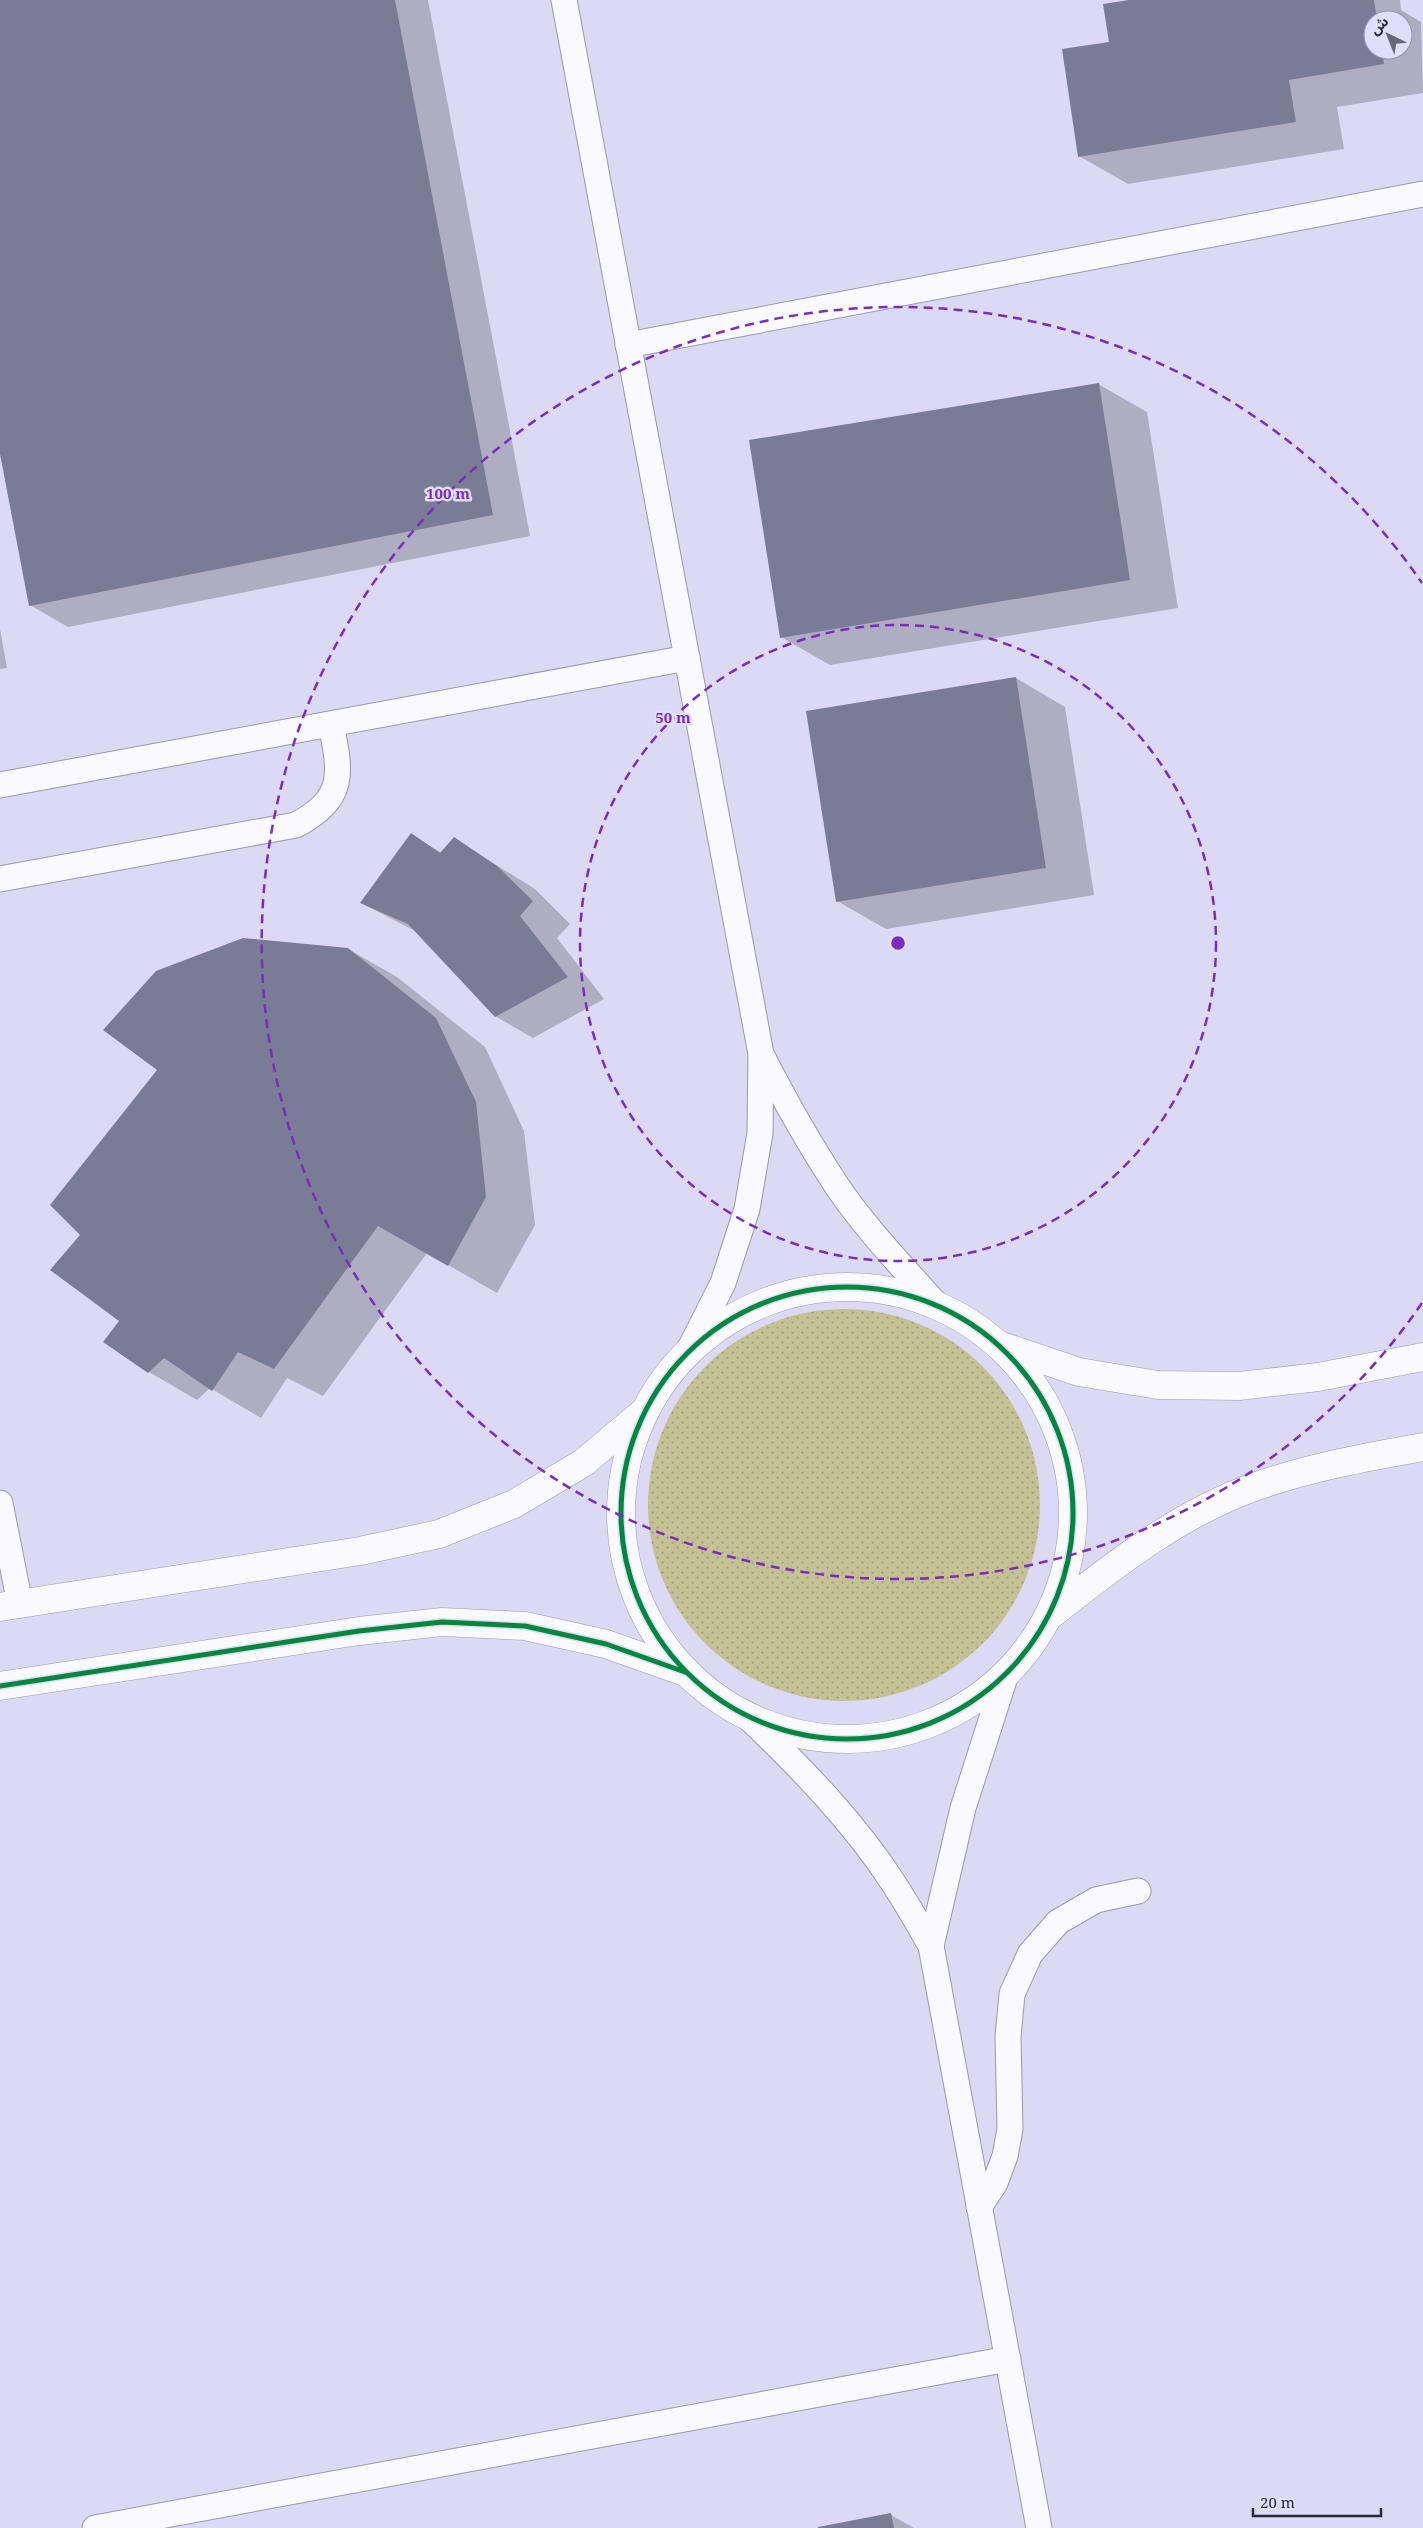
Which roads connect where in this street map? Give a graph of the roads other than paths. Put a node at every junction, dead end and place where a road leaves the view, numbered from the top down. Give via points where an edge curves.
1 (564, 0) edge
2 (1423, 194) edge
3 (628, 345) junction
4 (687, 658) junction
5 (331, 724) junction
6 (0, 785) edge
7 (0, 879) edge
8 (761, 1054) junction
9 (935, 1303) junction
10 (1002, 1346) junction
11 (688, 1352) junction
12 (1423, 1357) edge
13 (645, 1411) junction
14 (1423, 1447) edge
15 (0, 1503) edge
16 (10, 1606) edge
17 (1049, 1616) junction
18 (685, 1672) junction
19 (1006, 1674) junction
20 (0, 1686) edge
21 (750, 1718) junction
22 (1138, 1892) dead end
23 (931, 1946) junction
24 (979, 2207) junction
25 (1008, 2359) junction
26 (95, 2528) edge
27 (1039, 2528) edge

1 - 3 lane
2 - 3 lane
3 - 4 lane
4 - 5 lane
4 - 8 lane
5 - 6 lane
5 - 7 lane via 339,774 332,796 317,814 296,825
8 - 9 lane via 797,1122 838,1187 884,1247
8 - 11 lane via 760,1133 747,1209 723,1283
9 - 10 street via 970,1322
9 - 11 street via 884,1289 831,1286 779,1297 730,1320
10 - 12 street via 1079,1372 1158,1385 1239,1386 1318,1377
10 - 17 street via 1040,1391 1064,1445 1074,1502 1069,1560
11 - 13 street via 664,1380
13 - 16 street via 583,1463 514,1504 439,1534 360,1551
13 - 18 street via 626,1464 621,1521 629,1576 651,1628
14 - 17 street via 1334,1463 1256,1486 1182,1520 1113,1565
15 - 16 lane
17 - 19 street via 1030,1647
18 - 20 street via 606,1644 525,1626 442,1622 359,1631
18 - 21 street via 716,1698
19 - 21 street via 963,1708 912,1730 857,1739 802,1735
19 - 23 lane via 963,1808
21 - 23 lane via 802,1769 850,1824 893,1883
22 - 24 lane via 1096,1900 1058,1922 1030,1954 1012,1994 1008,2036 1010,2128 1005,2156 995,2183
23 - 24 lane
24 - 25 lane
25 - 26 lane
25 - 27 lane

